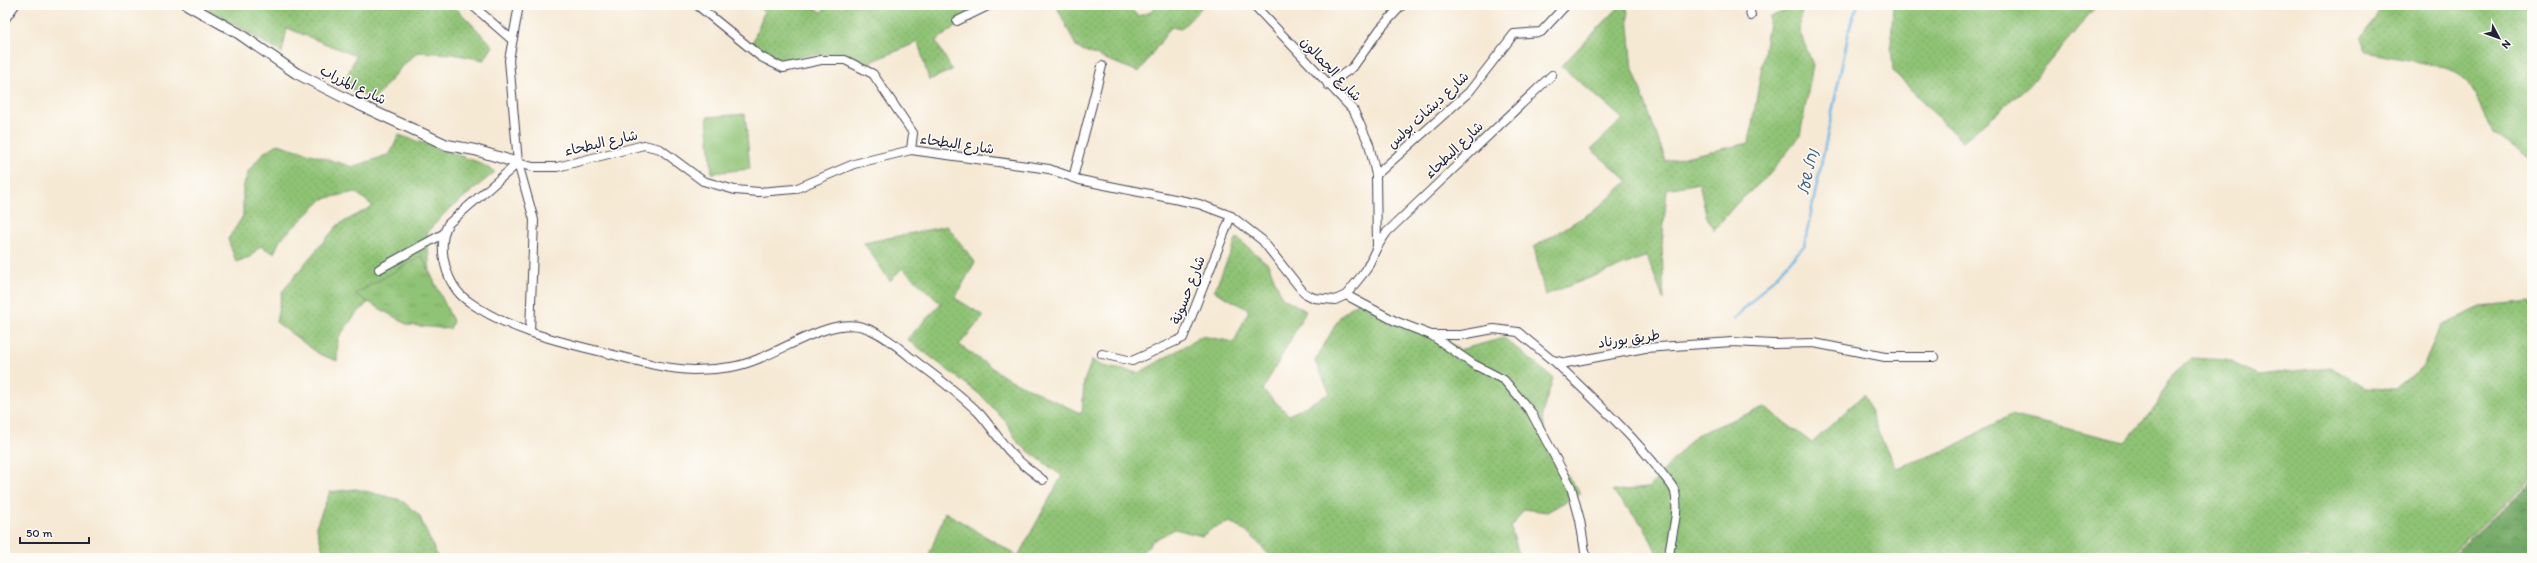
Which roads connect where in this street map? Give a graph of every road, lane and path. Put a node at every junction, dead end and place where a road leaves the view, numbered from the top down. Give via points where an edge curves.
1 (15, 5) edge
2 (188, 5) edge
3 (472, 5) edge
4 (519, 5) edge
5 (697, 5) edge
6 (990, 5) edge
7 (1254, 5) edge
8 (1402, 5) edge
9 (1566, 5) edge
10 (1750, 5) edge
11 (1751, 16) dead end
12 (5, 19) edge
13 (957, 21) dead end
14 (511, 39) junction
15 (1102, 66) dead end
16 (1552, 75) dead end
17 (1328, 85) junction
18 (911, 150) junction
19 (518, 164) junction
20 (1376, 175) junction
21 (1073, 178) junction
22 (1231, 216) junction
23 (443, 234) junction
24 (1377, 247) junction
25 (379, 269) dead end
26 (1346, 295) junction
27 (530, 332) junction
28 (1431, 334) junction
29 (1102, 354) dead end
30 (1934, 356) dead end
31 (1552, 360) junction
32 (1043, 480) dead end
33 (1586, 558) edge
34 (1669, 558) edge

1 - 12 street
2 - 19 street, شارع المزراب via 238,33 296,73 349,100 447,145 475,150
3 - 14 street
4 - 14 street
5 - 18 street via 761,57 783,68 821,60 845,60 873,74 913,133
6 - 13 street
7 - 17 street, شارع الجمالون
8 - 17 street via 1380,29 1353,67
9 - 20 street, شارع دبشات بولس via 1541,32 1514,34 1469,92
10 - 11 street
14 - 19 street via 509,60
15 - 21 street
16 - 24 street, شارع البطحاء via 1387,232
17 - 20 street, شارع الجمالون via 1354,111 1368,144
18 - 19 street, شارع البطحاء via 854,164 795,189 759,192 735,190 703,181 660,149 644,145 557,166 533,167
18 - 21 street, شارع البطحاء via 1048,169
19 - 23 street via 448,224
19 - 27 street via 534,220
20 - 24 street, شارع الجمالون
21 - 22 street, شارع البطحاء via 1199,204
22 - 26 street, شارع البطحاء via 1262,240 1304,292 1314,298 1329,301
22 - 29 street, شارع حسونة via 1183,338 1132,361
23 - 25 street
23 - 27 street via 442,251 452,279 466,300 486,313
24 - 26 street, شارع الجمالون via 1366,270
26 - 28 street via 1395,321
27 - 32 street via 656,366 694,370 746,364 836,325 848,324 866,328 892,343 958,393 980,414 1012,454
28 - 31 street via 1461,335 1494,329 1518,332
28 - 33 street via 1473,364 1504,380 1531,412 1570,487 1580,520
30 - 31 street, طريق بورناد via 1885,357 1814,342 1732,342 1645,348 1566,363
31 - 34 street via 1603,408 1646,454 1674,490 1677,512

